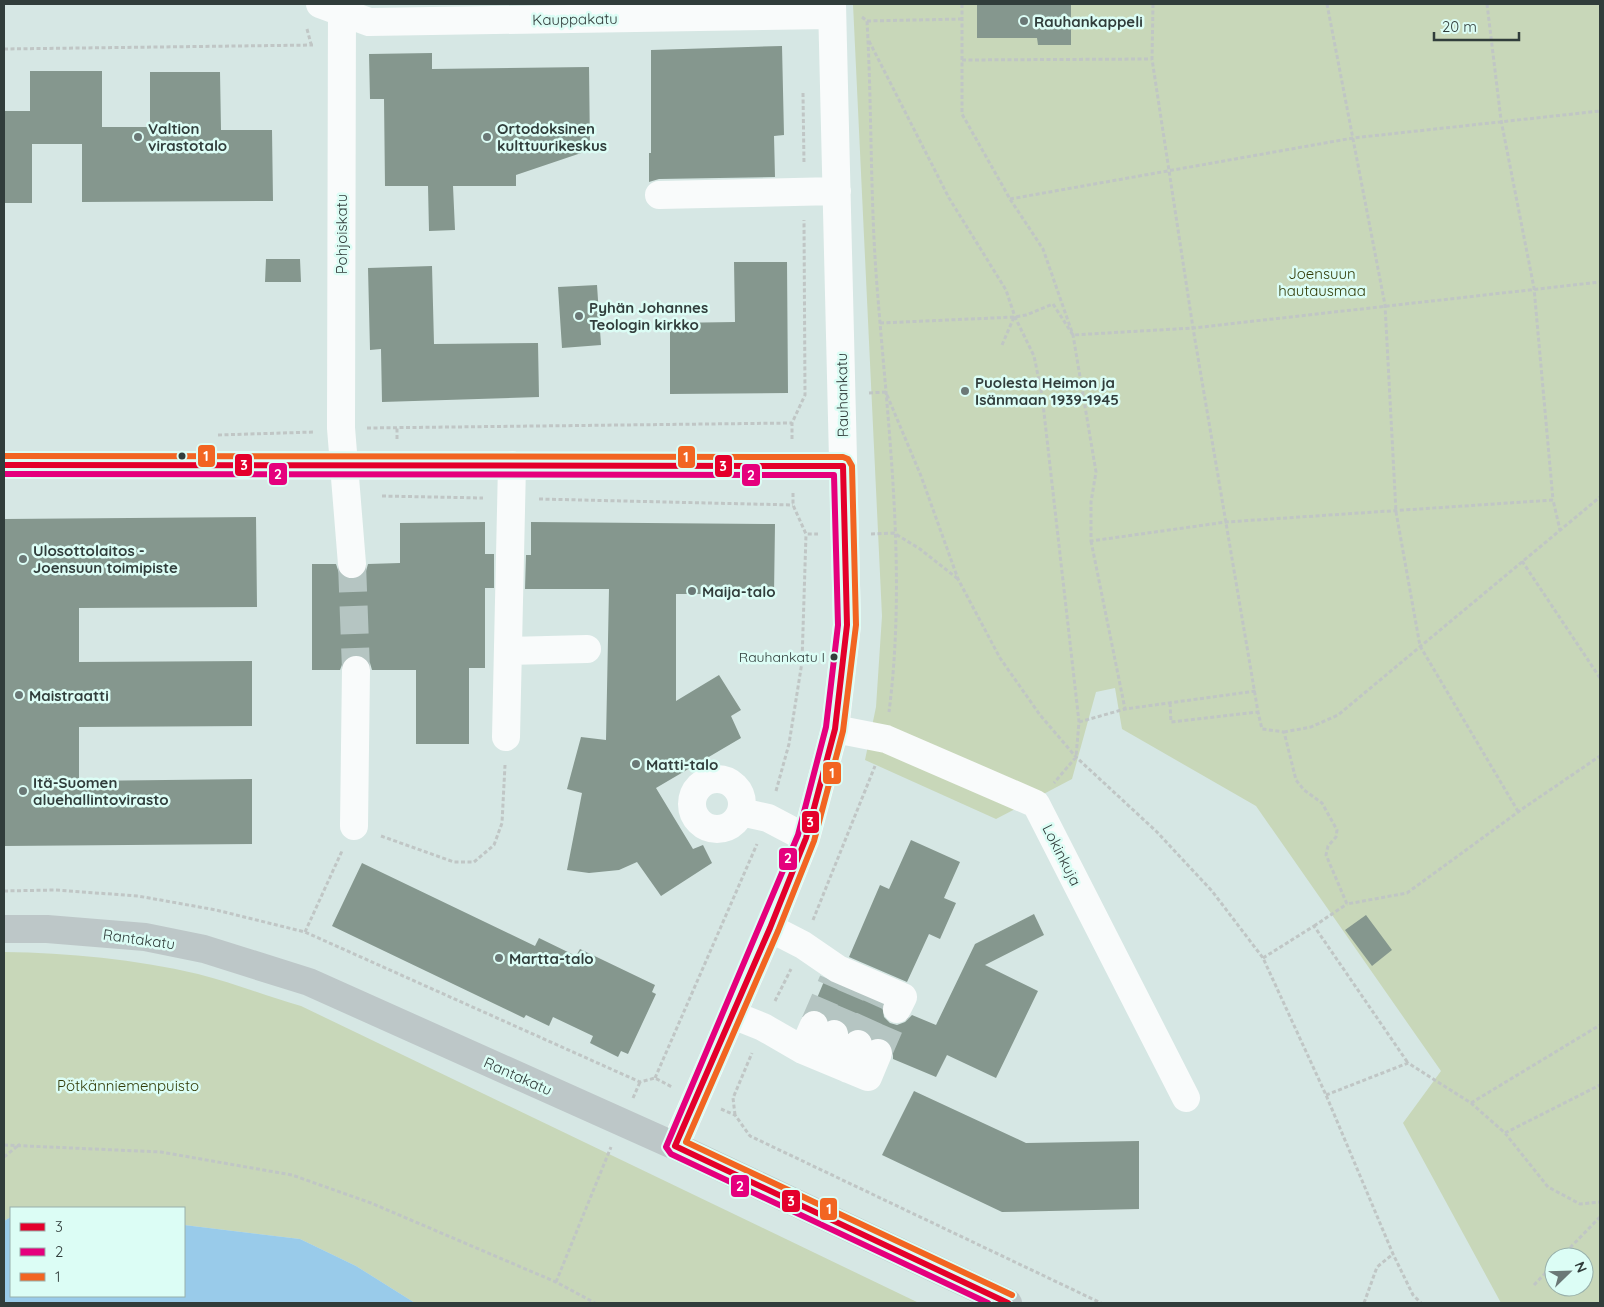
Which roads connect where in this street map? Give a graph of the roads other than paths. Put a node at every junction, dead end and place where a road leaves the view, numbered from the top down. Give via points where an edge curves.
1 (328, 9) edge
2 (832, 10) edge
3 (837, 191) junction
4 (659, 195) dead end
5 (345, 464) junction
6 (4, 465) edge
7 (512, 465) junction
8 (843, 466) junction
9 (352, 564) tunnel mouth
10 (587, 649) dead end
11 (508, 651) junction
12 (356, 670) tunnel mouth
13 (835, 728) junction
14 (506, 737) road end
15 (741, 812) dead end
16 (354, 826) road end
17 (806, 838) junction
18 (770, 928) junction
19 (4, 929) edge
20 (897, 1000) dead end
21 (733, 1015) junction
22 (825, 1059) junction
23 (1186, 1098) dead end
24 (675, 1146) junction
25 (1008, 1303) edge

1 - 2 street, Kauppakatu via 369,22
1 - 5 street, Pohjoiskatu
2 - 3 street, Rauhankatu
3 - 4 street
3 - 8 street, Rauhankatu
5 - 6 street
5 - 7 street
5 - 9 street, Pohjoiskatu
7 - 8 street
7 - 11 street
8 - 13 street, Rauhankatu via 847,625
10 - 11 street
11 - 14 street
12 - 16 street
13 - 17 street, Rauhankatu
13 - 23 street, Lokinkuja via 886,739 1036,804
15 - 17 street via 768,818
17 - 18 street, Rauhankatu
18 - 20 street via 803,945 845,979
18 - 21 street, Rauhankatu
19 - 24 main road, Rantakatu via 145,937 204,949 309,982
21 - 22 street
21 - 24 street, Rauhankatu
22 - 22 street via 846,1039
24 - 25 main road, Rantakatu

